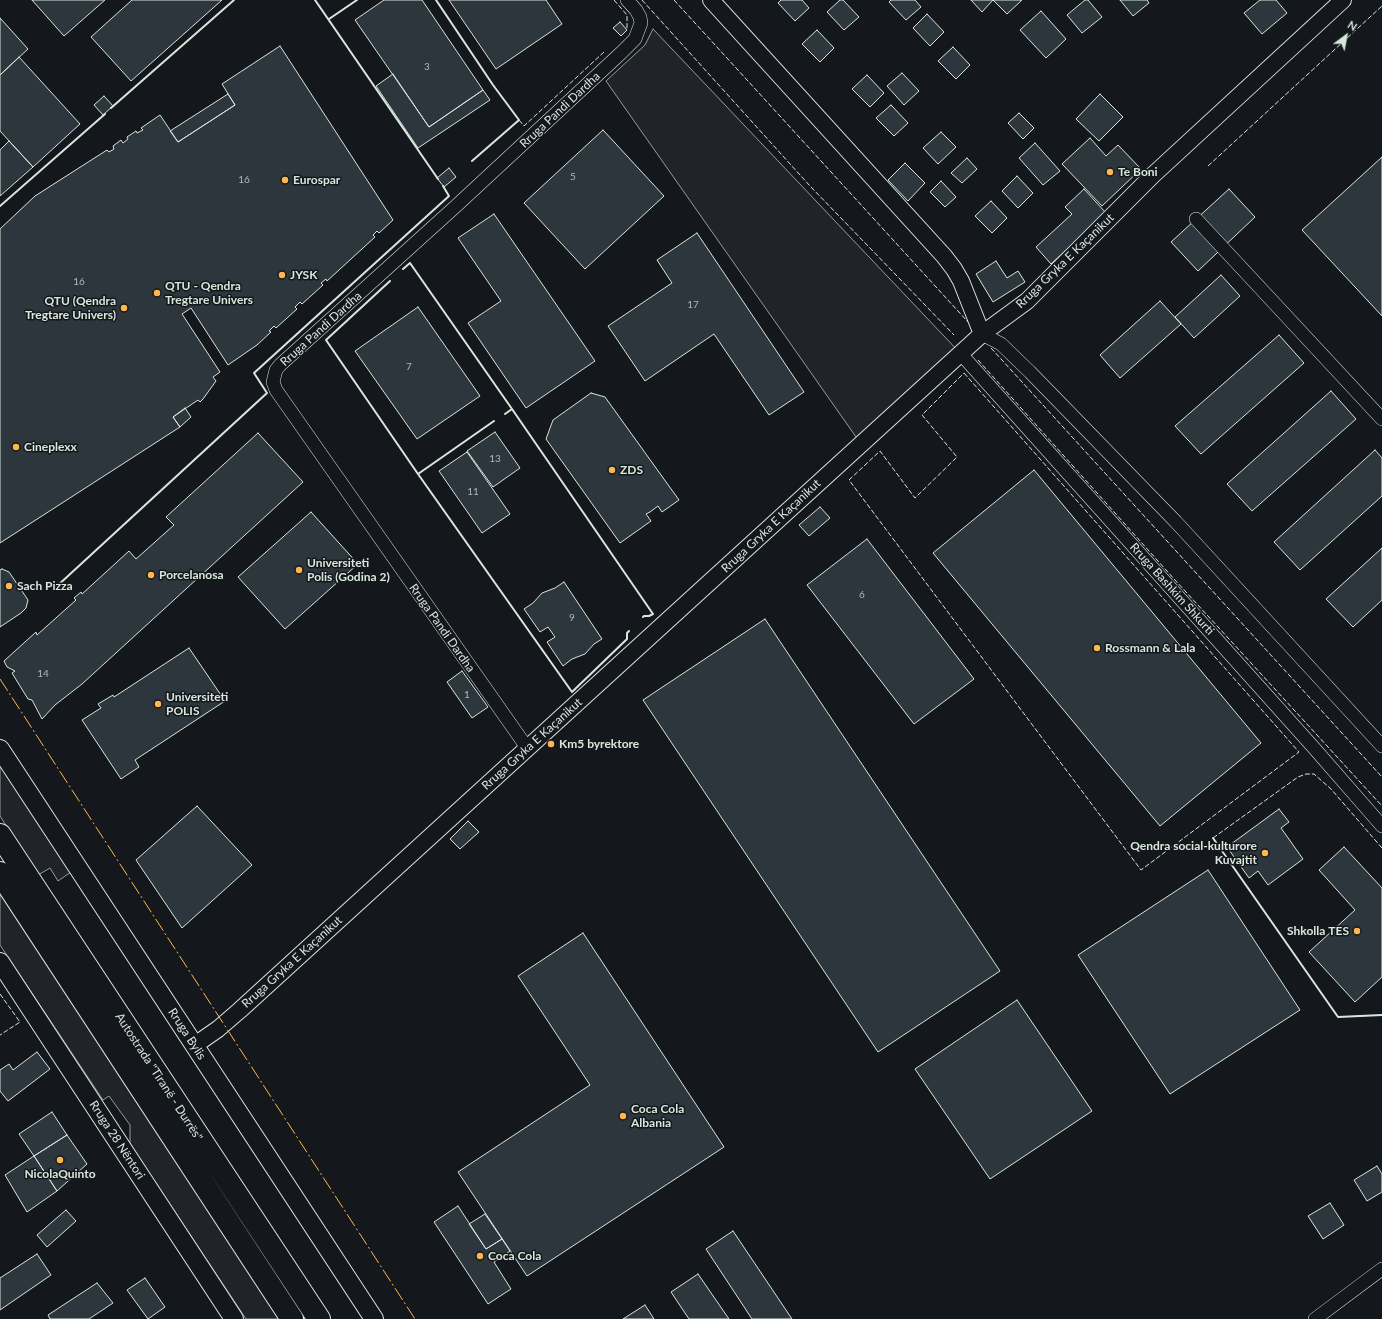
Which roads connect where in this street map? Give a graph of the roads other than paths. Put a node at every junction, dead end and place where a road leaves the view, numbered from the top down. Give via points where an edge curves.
1 (627, 0) edge
2 (711, 0) edge
3 (1343, 0) edge
4 (1196, 219) dead end
5 (982, 334) junction
6 (961, 354) junction
7 (1381, 416) edge
8 (1380, 741) edge
9 (0, 749) edge
10 (528, 749) junction
11 (1382, 826) edge
12 (0, 835) edge
13 (0, 873) edge
14 (0, 962) edge
15 (195, 1046) junction
16 (1382, 1269) edge
17 (234, 1319) edge
18 (292, 1319) edge
19 (319, 1319) edge
20 (374, 1319) edge
21 (1315, 1319) edge

1 - 10 street, Rruga Pandi Dardha via 640,17 641,23 635,39 280,365 273,382 276,390
2 - 5 street via 944,256 961,281
3 - 5 street, Rruga Gryka E Kaçanikut via 1153,175 1027,301
4 - 7 street
5 - 6 street, Rruga Gryka E Kaçanikut
5 - 8 street via 1001,344 1030,372 1176,522
6 - 10 street, Rruga Gryka E Kaçanikut
6 - 11 street, Rruga Bashkim Shkurti
9 - 15 main road, Rruga Bylis
10 - 15 street, Rruga Gryka E Kaçanikut via 240,1010
12 - 19 highway, Autostrada "Tiranë - Durrës"
13 - 18 highway, Autostrada "Tiranë - Durrës"
14 - 17 main road, Rruga 28 Nëntori
15 - 20 main road, Rruga Bylis
16 - 21 street

